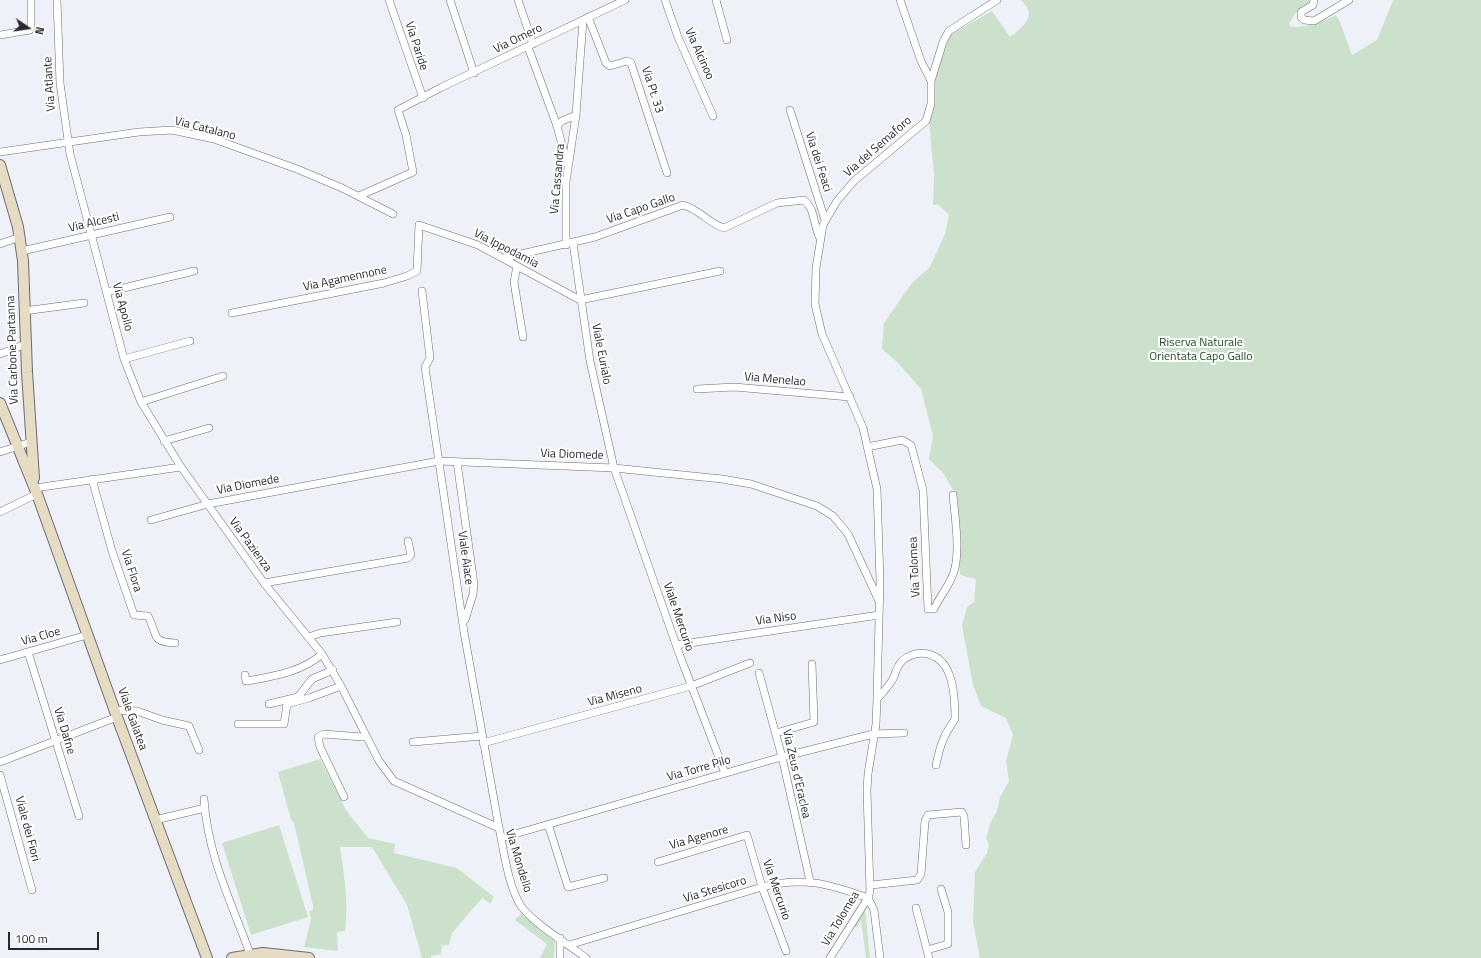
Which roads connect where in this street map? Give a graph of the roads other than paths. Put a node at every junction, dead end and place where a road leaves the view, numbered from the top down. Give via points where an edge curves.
1 (31, 0) edge
2 (57, 0) edge
3 (388, 0) edge
4 (450, 0) edge
5 (518, 0) edge
6 (625, 0) edge
7 (665, 0) edge
8 (716, 0) edge
9 (900, 0) edge
10 (997, 0) edge
11 (1314, 0) edge
12 (1349, 0) edge
13 (586, 19) junction
14 (0, 35) edge
15 (727, 40) dead end
16 (531, 45) junction
17 (474, 73) junction
18 (931, 81) junction
19 (422, 98) junction
20 (790, 110) dead end
21 (576, 115) junction
22 (713, 116) dead end
23 (557, 126) junction
24 (68, 143) junction
25 (0, 152) edge
26 (0, 165) edge
27 (667, 173) dead end
28 (2, 180) edge
29 (566, 182) junction
30 (359, 196) junction
31 (393, 214) dead end
32 (170, 217) dead end
33 (825, 220) junction
34 (419, 225) joint
35 (92, 234) junction
36 (20, 237) junction
37 (820, 238) junction
38 (0, 244) edge
39 (569, 244) junction
40 (22, 251) junction
41 (504, 258) junction
42 (517, 266) junction
43 (194, 271) dead end
44 (720, 271) dead end
45 (422, 291) dead end
46 (107, 292) junction
47 (580, 300) junction
48 (84, 303) dead end
49 (24, 311) junction
50 (232, 313) dead end
51 (523, 337) dead end
52 (190, 340) dead end
53 (26, 344) junction
54 (0, 354) edge
55 (124, 359) junction
56 (223, 376) dead end
57 (697, 389) dead end
58 (850, 397) junction
59 (141, 402) junction
60 (0, 403) edge
61 (209, 428) dead end
62 (164, 441) junction
63 (31, 442) junction
64 (16, 446) junction
65 (867, 447) junction
66 (0, 452) edge
67 (439, 461) junction
68 (457, 462) junction
69 (181, 467) junction
70 (614, 468) junction
71 (92, 479) junction
72 (36, 491) junction
73 (953, 496) dead end
74 (208, 504) junction
75 (0, 512) edge
76 (151, 520) dead end
77 (408, 541) dead end
78 (264, 583) junction
79 (879, 602) junction
80 (879, 615) junction
81 (397, 622) dead end
82 (464, 632) junction
83 (87, 635) junction
84 (309, 637) junction
85 (175, 643) dead end
86 (676, 645) junction
87 (28, 652) junction
88 (322, 654) junction
89 (0, 660) edge
90 (750, 663) dead end
91 (812, 664) dead end
92 (333, 670) junction
93 (759, 673) dead end
94 (245, 675) dead end
95 (341, 686) junction
96 (691, 686) junction
97 (877, 699) junction
98 (269, 704) dead end
99 (116, 713) junction
100 (238, 724) dead end
101 (776, 733) junction
102 (904, 733) dead end
103 (873, 734) junction
104 (366, 735) junction
105 (483, 739) junction
106 (55, 740) junction
107 (414, 742) dead end
108 (199, 750) dead end
109 (782, 757) junction
110 (379, 761) joint
111 (0, 762) edge
112 (936, 764) dead end
113 (725, 773) junction
114 (0, 775) edge
115 (344, 797) dead end
116 (204, 799) dead end
117 (205, 808) junction
118 (79, 816) dead end
119 (155, 820) junction
120 (548, 824) junction
121 (499, 828) junction
122 (747, 835) joint
123 (501, 838) junction
124 (966, 845) dead end
125 (658, 862) dead end
126 (604, 878) dead end
127 (810, 881) junction
128 (871, 885) junction
129 (762, 887) junction
130 (941, 889) dead end
131 (32, 890) dead end
132 (868, 898) junction
133 (916, 908) dead end
134 (560, 938) junction
135 (569, 945) junction
136 (928, 950) junction
137 (786, 951) dead end
138 (250, 954) junction
139 (207, 958) edge
140 (232, 958) edge
141 (309, 958) edge
142 (560, 958) edge
143 (586, 958) edge
144 (830, 958) edge
145 (880, 958) edge
146 (929, 958) edge

1 - 14 street via 30,30
2 - 24 street, Via Atlante via 60,83
3 - 19 street, Via Paride
4 - 17 street
5 - 16 street, Via Cassandra
6 - 13 street, Via Omero
7 - 22 street, Via Alcinoo via 678,37
8 - 15 street
9 - 18 street via 921,61
10 - 18 street, Via del Semaforo via 949,31
11 - 12 street via 1313,5 1302,12 1304,20 1316,20
13 - 16 street, Via Omero
13 - 21 street
13 - 27 street, Via Pt. 33 via 606,64 610,66 627,60 632,63
16 - 17 street, Via Omero
16 - 23 street, Via Cassandra
17 - 19 street, Via Omero
18 - 33 street, Via del Semaforo via 931,104 926,121 854,181
19 - 30 street, Via Omero via 398,110 413,172
20 - 33 street, Via dei Feaci
21 - 23 street
21 - 29 street, Via Cassandra
23 - 29 street via 567,161
24 - 25 street, Via Catalano
24 - 30 street, Via Catalano via 139,132 172,130 214,139 268,158
24 - 35 street, Via Apollo
26 - 28 main road, Via Carbone Partanna
28 - 36 main road, Via Carbone Partanna
29 - 39 street, Via Cassandra
30 - 31 street, Via Catalano
32 - 35 street, Via Alcesti
33 - 37 street, Via del Semaforo
34 - 41 street, Via Ippodamia via 478,245
34 - 50 street, Via Agamennone via 417,271 407,276
35 - 40 street, Via Alcesti
35 - 46 street, Via Apollo
36 - 38 street
36 - 40 main road, Via Carbone Partanna
37 - 39 street, Via Capo Gallo via 811,206 804,200 797,200 777,203 724,228 693,208 683,205
37 - 58 street, Via Tolomea via 815,304 822,334
39 - 41 street, Via Capo Gallo
39 - 47 street, Viale Eurialo
40 - 49 main road, Via Carbone Partanna
41 - 42 street, Via Ippodamia
42 - 47 street, Via Ippodamia
42 - 51 street via 514,282
43 - 46 street
44 - 47 street
45 - 67 street, Viale Aiace via 430,358 425,367
46 - 55 street, Via Apollo
47 - 70 street, Viale Eurialo via 590,362
48 - 49 street
49 - 53 main road, Via Carbone Partanna
52 - 55 street
53 - 54 street
53 - 63 main road, Via Carbone Partanna
55 - 59 street, Via Apollo
56 - 59 street
57 - 58 street, Via Menelao via 734,387
58 - 65 street, Via Tolomea via 863,428
59 - 62 street, Via Apollo
60 - 64 main road
61 - 62 street
62 - 69 street, Via Apollo
63 - 64 street
63 - 72 main road, Via Carbone Partanna
64 - 66 street
64 - 72 main road
65 - 73 street, Via Tolomea via 902,440 911,445 923,490 928,609 934,609 951,579 956,564
65 - 79 street, Via Tolomea via 877,489
67 - 68 street, Via Diomede
67 - 74 street, Via Diomede
67 - 82 street, Viale Aiace
68 - 70 street, Via Diomede
68 - 82 street via 474,584 465,614
69 - 71 street
69 - 74 street, Via Pazienza
70 - 79 street, Via Diomede via 692,474 751,484 821,508 833,516 848,534
70 - 86 street, Viale Mercurio
71 - 72 street
71 - 85 street, Via Flora via 112,551 134,615 148,616 156,638
72 - 75 street
72 - 83 main road, Viale Galatea
74 - 76 street, Via Diomede
74 - 78 street, Via Pazienza
77 - 78 street via 411,555 408,558
78 - 84 street, Via Pazienza
79 - 80 street, Via Tolomea
80 - 86 street, Via Niso
80 - 97 street, Via Tolomea
81 - 84 street via 320,633
82 - 105 street, Viale Aiace
83 - 87 street, Via Cloe
83 - 99 main road, Viale Galatea
84 - 88 street, Via Pazienza
86 - 96 street, Viale Mercurio
87 - 89 street, Via Cloe
87 - 106 street, Via Dafne
88 - 92 street, Via Pazienza
88 - 94 street via 308,665 288,672 248,681
90 - 96 street, Via Miseno
91 - 101 street via 814,722
92 - 95 street, Via Pazienza
92 - 98 street via 312,679 298,697
93 - 101 street, Via Zeus d'Eraclea
95 - 100 street via 287,704 284,724
95 - 104 street, Via Pazienza
96 - 105 street, Via Miseno
96 - 113 street, Viale Mercurio
97 - 103 street, Via Tolomea
97 - 112 street via 887,688 902,661 911,655 919,652 936,656 948,669 952,681 955,719 940,746
99 - 106 street
99 - 108 street via 137,711 189,726
99 - 119 main road, Viale Galatea
101 - 109 street, Via Zeus d'Eraclea
102 - 103 street, Via Torre Pilo
103 - 109 street, Via Torre Pilo
103 - 128 street, Via Tolomea via 868,782
104 - 110 street, Via Pazienza
104 - 115 street via 362,737 324,734 318,737 320,747
105 - 107 street, Via Miseno
105 - 121 street, Viale Aiace
106 - 111 street
106 - 118 street, Via Dafne
109 - 113 street, Via Torre Pilo
109 - 127 street, Via Zeus d'Eraclea
110 - 121 street, Via Mondello via 394,781
113 - 120 street, Via Torre Pilo
114 - 131 street, Viale dei Fiori
116 - 117 street
117 - 119 street
117 - 138 street via 211,848 221,882
119 - 139 main road, Viale Galatea
120 - 123 street, Via Torre Pilo
120 - 126 street via 568,887
121 - 123 street, Via Mondello
122 - 125 street, Via Agenore
122 - 129 street, Via Mercurio
123 - 134 street, Via Mondello via 511,881 521,906
124 - 128 street via 962,812 928,815 925,821 921,874 917,880
127 - 129 street, Via Stesicoro via 788,881
127 - 132 street, Via Stesicoro via 835,886
128 - 132 street, Via Tolomea
129 - 135 street, Via Stesicoro
129 - 137 street, Via Mercurio
130 - 136 street via 948,912 948,944
132 - 144 street, Via Tolomea
132 - 145 street via 874,910
133 - 136 street
134 - 135 street, Via Mondello
134 - 142 street
135 - 143 street, Via Mondello
136 - 146 street
138 - 140 main road
138 - 141 main road

